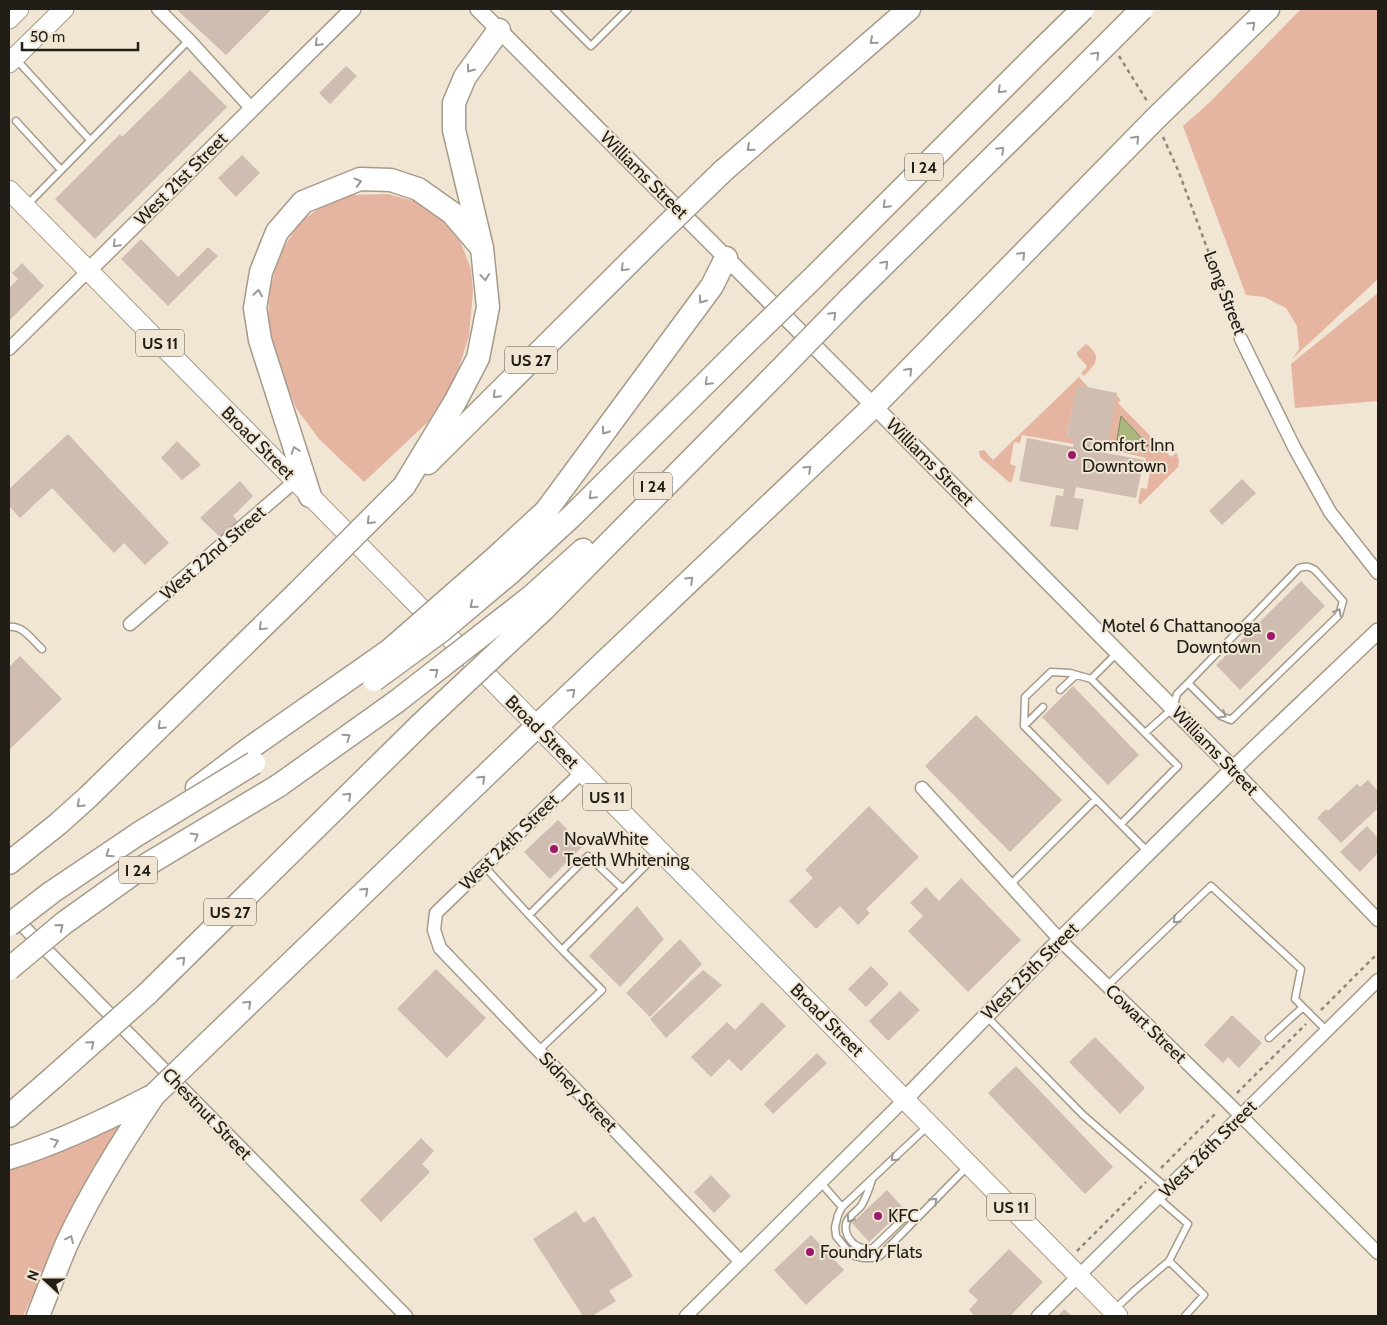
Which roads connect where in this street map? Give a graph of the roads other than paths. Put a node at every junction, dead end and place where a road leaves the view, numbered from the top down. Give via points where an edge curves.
1 (19, 9) edge
2 (64, 9) edge
3 (158, 9) edge
4 (353, 9) edge
5 (478, 9) edge
6 (554, 9) edge
7 (626, 9) edge
8 (909, 9) edge
9 (1083, 9) edge
10 (1142, 9) edge
11 (1268, 9) edge
12 (9, 19) edge
13 (499, 30) junction
14 (189, 40) junction
15 (12, 60) edge
16 (252, 109) junction
17 (16, 121) dead end
18 (90, 140) junction
19 (61, 170) junction
20 (17, 200) edge
21 (482, 248) junction
22 (726, 258) junction
23 (88, 270) junction
24 (1241, 339) road end
25 (9, 349) edge
26 (775, 375) joint
27 (874, 406) junction
28 (404, 486) junction
29 (303, 488) junction
30 (502, 566) junction
31 (1378, 573) edge
32 (538, 603) junction
33 (130, 624) dead end
34 (9, 626) edge
35 (1378, 631) edge
36 (42, 649) dead end
37 (1118, 652) junction
38 (1076, 674) junction
39 (1091, 679) junction
40 (1188, 683) junction
41 (1060, 690) dead end
42 (1043, 707) dead end
43 (1172, 708) junction
44 (537, 726) junction
45 (1024, 726) junction
46 (1145, 733) junction
47 (1233, 769) junction
48 (582, 772) junction
49 (922, 788) dead end
50 (1096, 799) junction
51 (1120, 824) junction
52 (660, 851) junction
53 (1148, 852) junction
54 (9, 863) edge
55 (484, 866) junction
56 (1010, 886) junction
57 (623, 889) junction
58 (9, 911) edge
59 (436, 913) joint
60 (529, 915) junction
61 (1378, 920) edge
62 (9, 925) edge
63 (1060, 940) junction
64 (562, 950) junction
65 (9, 969) edge
66 (1378, 980) edge
67 (1107, 986) junction
68 (1303, 1007) junction
69 (986, 1016) junction
70 (1327, 1031) junction
71 (1269, 1038) dead end
72 (538, 1051) junction
73 (154, 1095) junction
74 (905, 1099) junction
75 (9, 1116) edge
76 (1241, 1116) junction
77 (930, 1125) junction
78 (9, 1158) edge
79 (969, 1164) junction
80 (874, 1177) junction
81 (821, 1183) junction
82 (1168, 1189) junction
83 (1158, 1198) junction
84 (842, 1206) junction
85 (919, 1215) junction
86 (1378, 1253) edge
87 (1169, 1261) junction
88 (741, 1262) junction
89 (1079, 1276) junction
90 (1115, 1313) edge
91 (38, 1316) edge
92 (406, 1316) edge
93 (686, 1316) edge
94 (1038, 1316) edge
95 (1185, 1316) edge

1 - 12 main road
2 - 15 main road
3 - 14 street
4 -> 16 street, West 21st Street
5 - 13 street, Williams Street
6 - 7 lane via 590,46
8 -> 28 highway, US 27, bridge via 723,171
9 -> 30 highway, I 24, bridge via 573,515
26 -> 10 highway, I 24, bridge
27 -> 11 highway via 1155,119
13 -> 21 highway via 465,77 454,104 454,130
13 - 22 street, Williams Street
14 - 16 street
14 - 18 lane
15 - 18 lane
16 -> 23 street, West 21st Street
17 - 19 lane
18 - 19 lane
19 - 20 lane
20 - 23 main road, Broad Street / US 11
21 -> 28 highway via 488,307 478,358
29 -> 21 highway via 260,340 255,308 261,272 277,232 303,202 360,179 391,180 418,189 452,213
22 - 27 street, Williams Street
22 -> 30 highway via 712,286
23 - 25 street, West 21st Street
23 - 29 main road, Broad Street / US 11
24 - 31 street, Long Street via 1330,512
26 - 32 highway, US 27
27 - 37 street, Williams Street
44 -> 27 highway
28 -> 54 highway, US 27, bridge via 115,770 58,824
29 - 33 street, West 22nd Street
29 - 44 main road, Broad Street / US 11
30 -> 62 highway, I 24, bridge via 441,631 368,675 52,892
65 -> 32 highway, I 24, bridge via 64,923 138,870 278,786
75 -> 32 highway, US 27, bridge via 147,994 420,725
34 - 36 lane via 25,632
35 - 47 street, West 25th Street
37 - 39 lane
37 - 43 street, Williams Street
38 - 39 lane
38 - 41 lane
38 - 45 lane via 1051,672 1025,697
39 - 46 lane
40 -> 40 lane via 1221,716 1231,720 1339,615 1343,601 1310,566 1299,568
40 - 43 lane via 1177,694
42 - 45 lane
43 - 46 lane
43 - 47 street, Williams Street
44 - 48 main road, Broad Street / US 11
73 -> 44 highway, bridge
45 - 50 lane
46 - 51 lane via 1178,766
47 - 53 street, West 25th Street
47 - 61 street, Williams Street
48 - 52 main road, Broad Street / US 11
48 - 55 street, West 24th Street
49 - 56 street, Cowart Street
50 - 51 lane
50 - 56 lane
51 - 53 lane
52 - 57 lane
52 - 74 main road, Broad Street / US 11
53 - 63 street, West 25th Street
55 - 59 street, West 24th Street
55 - 60 lane
56 - 63 street, Cowart Street
57 - 60 lane via 588,856
57 - 64 lane
58 - 92 street, Chestnut Street
59 - 72 street, Sidney Street via 434,930 440,948
60 - 64 lane
63 - 67 street, Cowart Street
63 - 69 street, West 25th Street
64 - 72 lane via 602,990
66 - 70 street, West 26th Street
68 -> 67 lane via 1295,999 1301,970 1211,886
67 - 76 street, Cowart Street
68 - 70 lane
68 - 71 lane
69 - 74 street, West 25th Street
69 - 82 lane via 1083,1115
70 - 76 street, West 26th Street
72 - 88 street, Sidney Street
78 -> 73 highway via 80,1132
91 -> 73 highway via 64,1250 87,1204 107,1166
74 - 77 main road, Broad Street / US 11
74 - 81 street, West 25th Street
76 - 82 street, West 26th Street
76 - 86 street, Cowart Street
77 - 79 main road, Broad Street / US 11
77 -> 80 lane
85 -> 79 lane
79 - 89 main road, Broad Street / US 11
80 - 84 lane
80 -> 85 lane via 861,1205 845,1226 851,1241 863,1248 873,1248 903,1219
81 - 84 lane
81 - 88 street, West 25th Street
82 - 83 street, West 26th Street
83 - 87 lane via 1188,1224
83 - 89 street, West 26th Street
84 - 85 lane via 835,1227 836,1236 848,1251 864,1258 880,1256
87 - 90 lane via 1134,1290
87 - 95 lane via 1204,1295
88 - 93 street, West 25th Street
89 - 90 main road, Broad Street / US 11
89 - 94 street, West 26th Street

